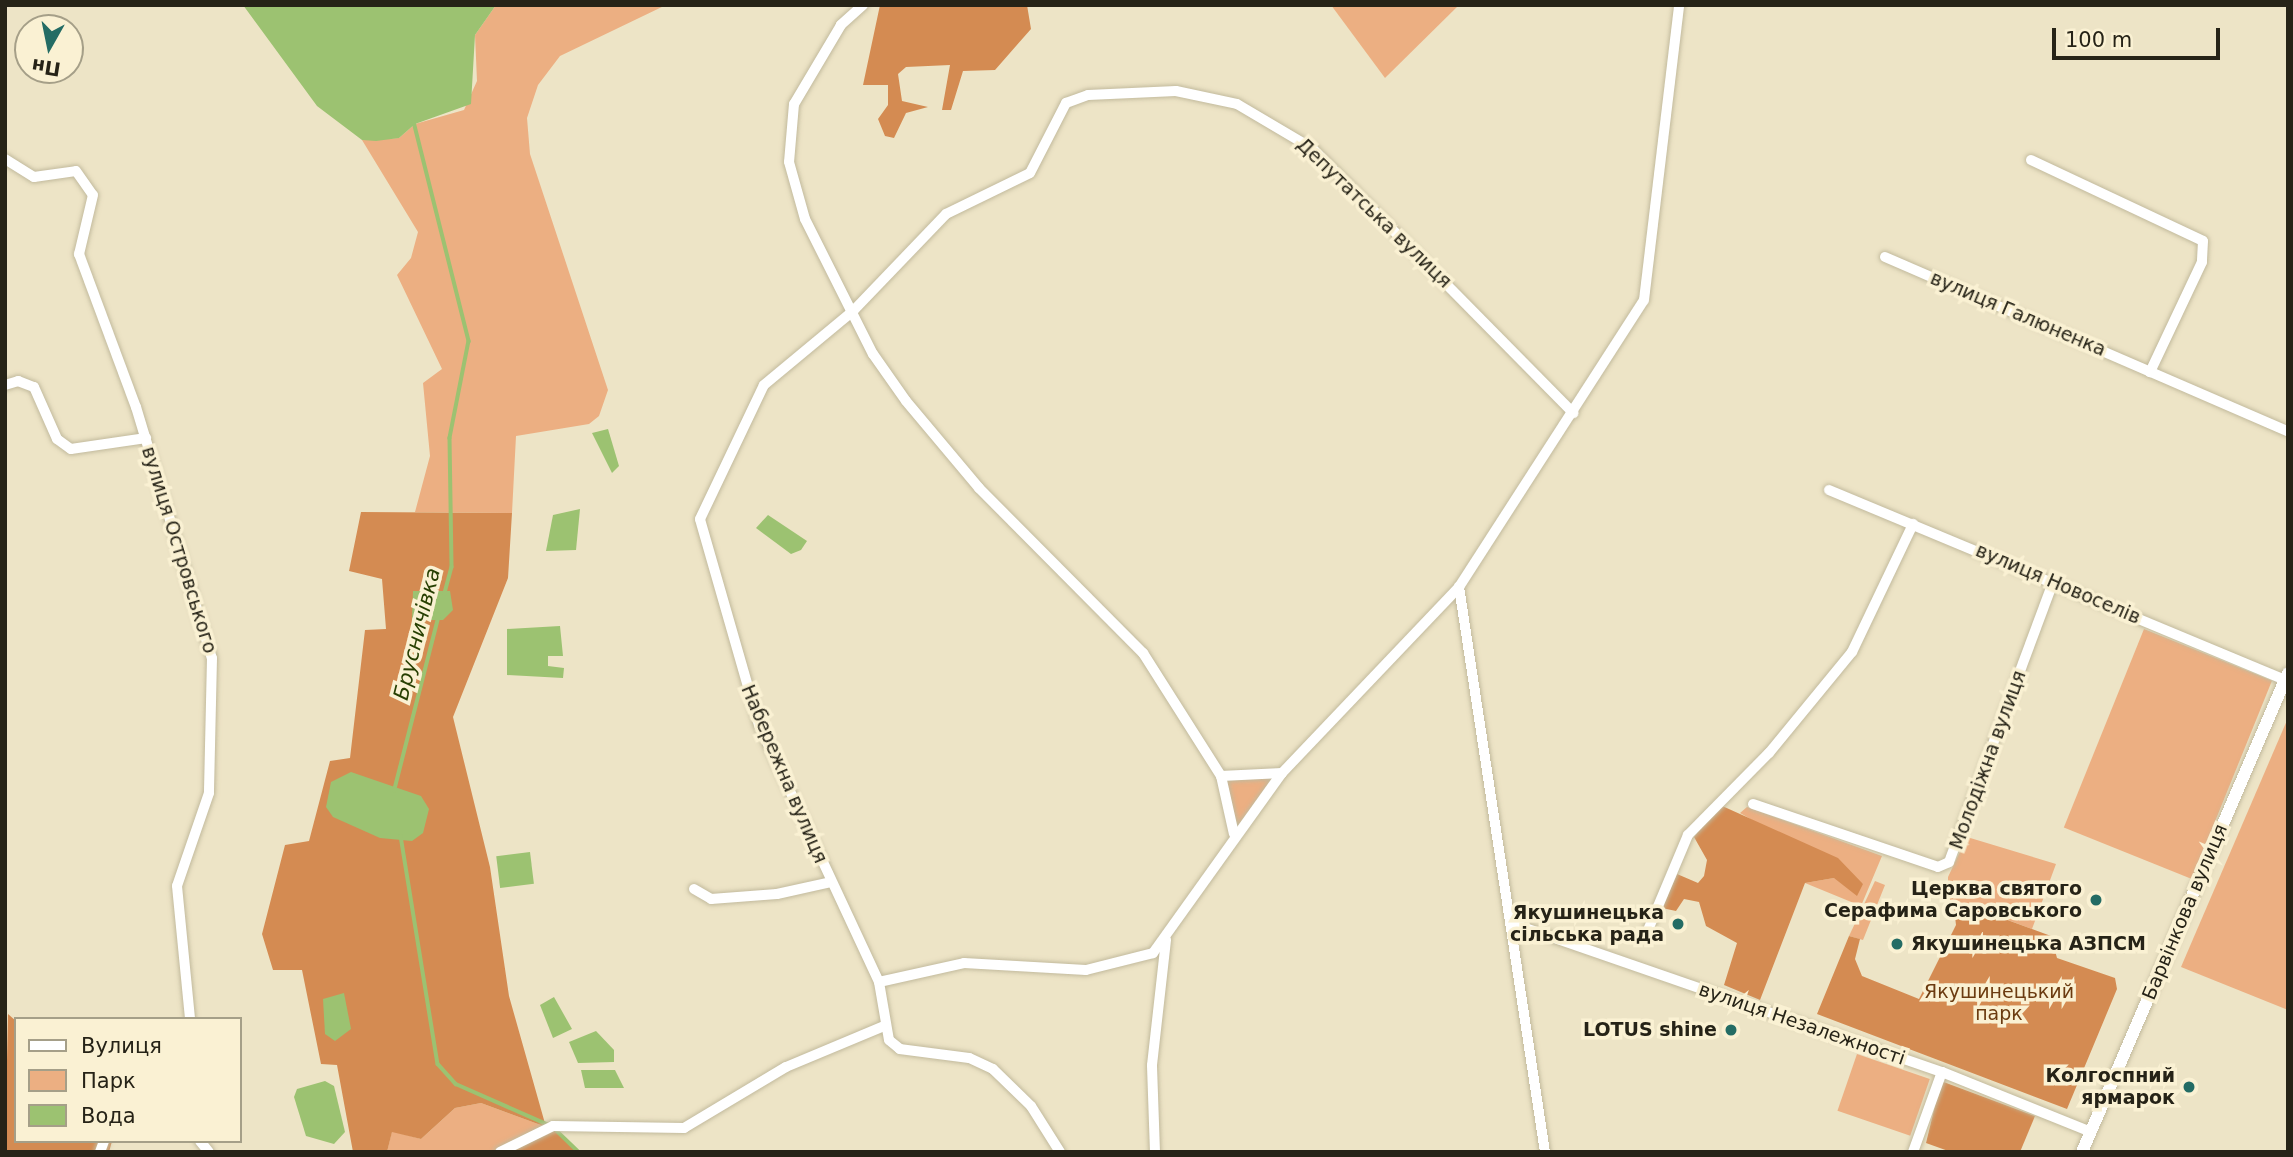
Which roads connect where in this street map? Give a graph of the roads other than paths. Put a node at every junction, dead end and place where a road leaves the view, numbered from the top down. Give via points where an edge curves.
1 (863, 5) edge
2 (1679, 5) edge
3 (5, 159) edge
4 (2031, 160) dead end
5 (1885, 257) dead end
6 (853, 311) junction
7 (2150, 372) junction
8 (5, 386) edge
9 (1573, 413) junction
10 (2288, 431) edge
11 (146, 438) junction
12 (714, 479) joint
13 (1829, 490) dead end
14 (1913, 524) junction
15 (2053, 582) junction
16 (1459, 587) junction
17 (2286, 677) edge
18 (1282, 773) junction
19 (1221, 776) junction
20 (1753, 804) dead end
21 (1234, 834) junction
22 (831, 882) junction
23 (694, 889) dead end
24 (1511, 923) junction
25 (1648, 930) dead end
26 (1166, 940) junction
27 (879, 982) junction
28 (190, 1017) edge
29 (884, 1026) junction
30 (1942, 1072) junction
31 (2091, 1132) junction
32 (500, 1152) edge
33 (1059, 1152) edge
34 (1155, 1152) edge
35 (1545, 1152) edge
36 (1913, 1152) edge
37 (2082, 1152) edge

1 - 6 street via 841,25 800,88 789,143 796,195
2 - 9 street via 1649,284 1638,314
3 - 11 street, вулиця Островського via 34,177 76,171 88,184 93,195 79,254
4 - 7 street via 2203,241 2202,262
5 - 7 street, вулиця Галюненка
6 - 9 street, Депутатська вулиця via 946,214 1030,173 1066,103 1088,95 1192,93 1237,104 1313,149
6 - 12 street, Депутатська вулиця via 770,377
6 - 19 street via 882,367 951,457 1143,653
7 - 10 street, вулиця Галюненка
8 - 11 street via 18,381 34,387 57,439 71,449
9 - 16 street
11 - 28 street, вулиця Островського via 212,658 209,793 177,886
12 - 22 street, Набережна вулиця via 700,519 706,556 759,725
13 - 14 street, вулиця Новоселів
14 - 15 street, вулиця Новоселів
14 - 25 street via 1853,652 1769,753 1688,835
15 - 17 street, вулиця Новоселів
15 - 20 street, Молодіжна вулиця via 1949,862 1938,867
16 - 18 street
16 - 24 street
17 - 31 street, Барвінкова вулиця
18 - 19 street
18 - 21 street
19 - 21 street
21 - 26 street
22 - 23 street via 778,894 711,899
22 - 27 street, Набережна вулиця
24 - 30 street, вулиця Незалежності
24 - 35 street
26 - 27 street via 1144,958 1086,970 964,963
26 - 34 street via 1152,1065
27 - 29 street, Набережна вулиця
29 - 32 street via 786,1068 684,1128 553,1126
29 - 33 street via 900,1049 969,1058 993,1069 1031,1106
30 - 31 street, вулиця Незалежності
30 - 36 street
31 - 37 street, Барвінкова вулиця

